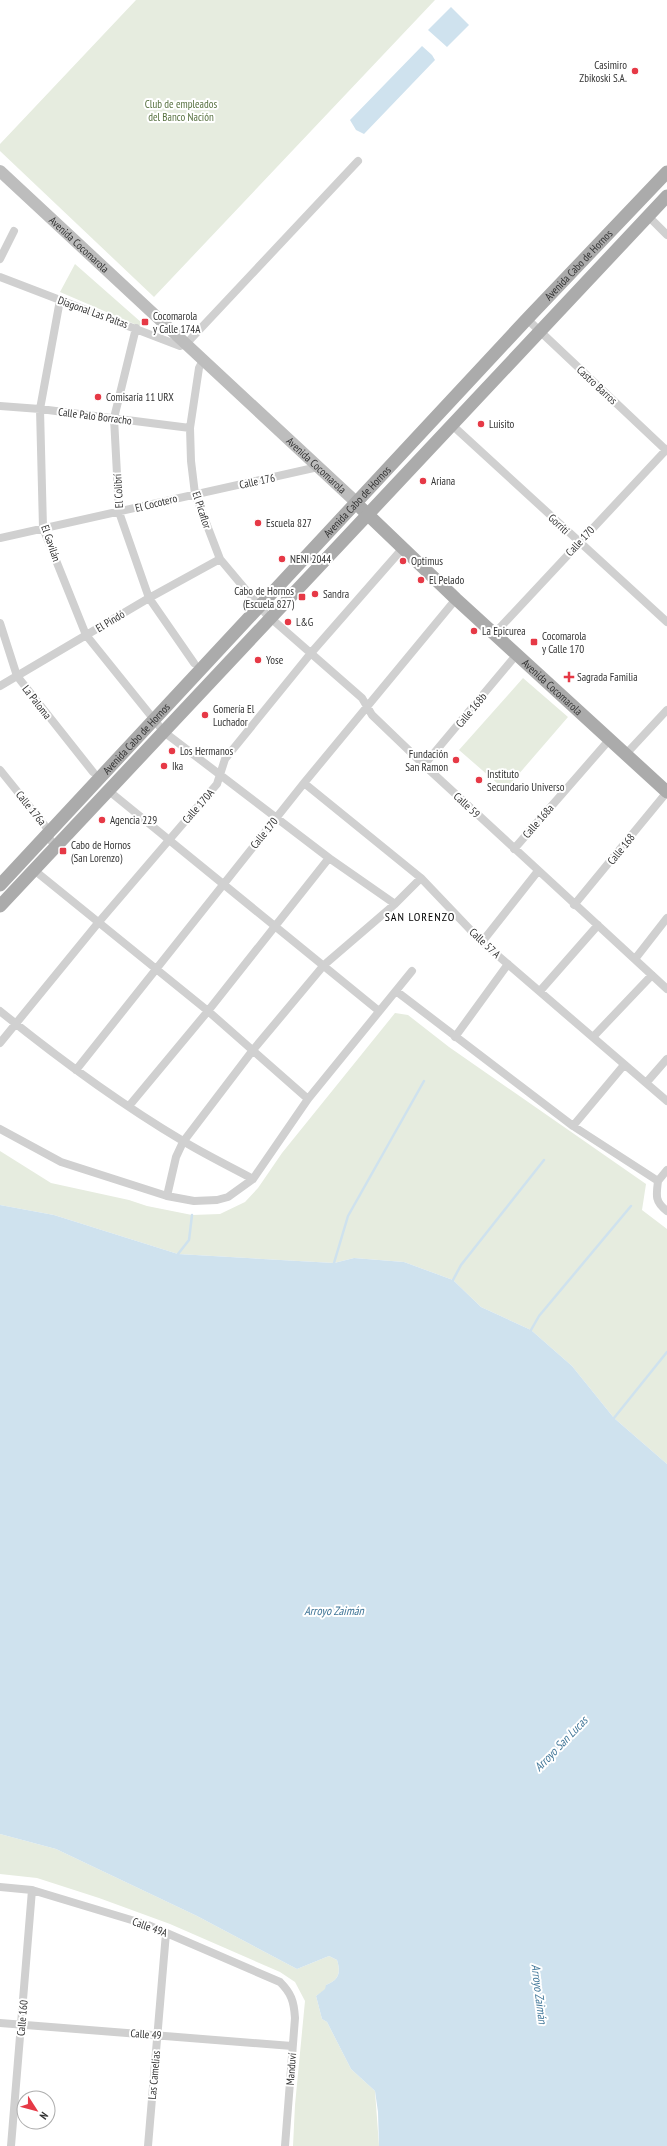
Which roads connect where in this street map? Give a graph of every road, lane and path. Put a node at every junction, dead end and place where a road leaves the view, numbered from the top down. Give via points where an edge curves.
1 (358, 161) dead end
2 (0, 171) edge
3 (667, 172) edge
4 (667, 196) edge
5 (648, 216) junction
6 (14, 231) dead end
7 (667, 235) edge
8 (0, 259) edge
9 (0, 277) edge
10 (60, 300) junction
11 (527, 319) junction
12 (136, 328) junction
13 (540, 331) junction
14 (186, 344) junction
15 (203, 360) junction
16 (0, 406) edge
17 (40, 409) junction
18 (114, 418) junction
19 (452, 425) junction
20 (190, 428) junction
21 (667, 450) edge
22 (318, 467) junction
23 (195, 494) junction
24 (357, 503) junction
25 (119, 512) junction
26 (367, 514) junction
27 (43, 528) junction
28 (0, 538) edge
29 (579, 542) junction
30 (403, 548) junction
31 (220, 558) junction
32 (149, 598) junction
33 (456, 599) junction
34 (260, 607) junction
35 (270, 618) junction
36 (667, 622) edge
37 (0, 623) edge
38 (494, 634) junction
39 (86, 635) junction
40 (311, 653) junction
41 (517, 654) junction
42 (194, 663) dead end
43 (17, 676) junction
44 (0, 686) edge
45 (367, 708) junction
46 (667, 710) edge
47 (154, 720) junction
48 (164, 732) junction
49 (610, 739) junction
50 (626, 754) junction
51 (424, 765) junction
52 (0, 770) edge
53 (92, 772) dead end
54 (220, 774) junction
55 (304, 783) junction
56 (109, 790) junction
57 (667, 792) edge
58 (277, 818) junction
59 (50, 832) junction
60 (168, 840) junction
61 (56, 847) junction
62 (514, 849) junction
63 (329, 858) junction
64 (34, 870) junction
65 (538, 871) junction
66 (421, 878) junction
67 (223, 884) junction
68 (0, 885) edge
69 (395, 904) junction
70 (574, 905) junction
71 (0, 906) edge
72 (667, 918) edge
73 (98, 923) junction
74 (598, 925) junction
75 (275, 926) junction
76 (482, 942) junction
77 (635, 959) junction
78 (508, 964) junction
79 (324, 965) junction
80 (155, 968) junction
81 (412, 971) dead end
82 (652, 975) junction
83 (667, 989) edge
84 (396, 991) junction
85 (540, 991) junction
86 (0, 1011) edge
87 (379, 1011) junction
88 (208, 1012) junction
89 (16, 1024) junction
90 (455, 1037) junction
91 (593, 1037) junction
92 (0, 1042) edge
93 (254, 1050) junction
94 (667, 1059) edge
95 (624, 1065) junction
96 (76, 1070) junction
97 (646, 1083) junction
98 (308, 1099) junction
99 (667, 1101) edge
100 (129, 1106) junction
101 (573, 1126) junction
102 (0, 1129) edge
103 (184, 1142) junction
104 (667, 1170) edge
105 (253, 1179) junction
106 (658, 1181) junction
107 (167, 1196) junction
108 (667, 1211) edge
109 (0, 1886) edge
110 (32, 1890) junction
111 (166, 1933) junction
112 (290, 1993) joint
113 (0, 2023) edge
114 (21, 2024) junction
115 (157, 2035) junction
116 (292, 2046) junction
117 (11, 2146) edge
118 (148, 2146) edge
119 (285, 2146) edge

1 - 14 street
2 - 14 main road, Avenida Cocomarola
3 - 11 main road, Avenida Cabo de Hornos
4 - 5 main road, Avenida Cabo de Hornos
5 - 7 street
5 - 13 main road, Avenida Cabo de Hornos
6 - 8 street
9 - 10 street, Diagonal Las Paltas
10 - 12 street, Diagonal Las Paltas
10 - 17 street, El Gavilán
11 - 13 street, Castro Barros
11 - 24 main road, Avenida Cabo de Hornos
12 - 14 street, Diagonal Las Paltas via 180,346
12 - 18 street, El Colibrí
13 - 19 main road, Avenida Cabo de Hornos
13 - 21 street, Castro Barros
14 - 15 main road, Avenida Cocomarola
15 - 20 street, El Picaflor via 199,368
15 - 22 main road, Avenida Cocomarola
16 - 17 street, Calle Palo Borracho
17 - 18 street, Calle Palo Borracho
17 - 27 street, El Gavilán
18 - 20 street, Calle Palo Borracho
18 - 25 street, El Colibrí
19 - 26 main road, Avenida Cabo de Hornos
19 - 29 street, Gorriti
20 - 23 street, El Picaflor
21 - 29 street, Calle 170
22 - 23 street, Calle 176
22 - 24 main road, Avenida Cocomarola
23 - 25 street, El Cocotero
23 - 31 street, El Picaflor
24 - 26 main road, Avenida Cocomarola
24 - 34 main road, Avenida Cabo de Hornos
25 - 27 street, El Cocotero
25 - 32 street, El Colibrí
26 - 30 main road, Avenida Cocomarola
26 - 35 main road, Avenida Cabo de Hornos
27 - 28 street, El Cocotero
27 - 39 street, El Gavilán
29 - 36 street, Gorriti
29 - 38 street, Calle 170
30 - 33 main road, Avenida Cocomarola
30 - 40 street, Calle 170A
31 - 32 street, El Pindó
31 - 34 street, El Picaflor
32 - 39 street, El Pindó
32 - 42 street, El Colibrí
33 - 38 main road, Avenida Cocomarola
33 - 45 street, Calle 170
34 - 35 street, El Picaflor
34 - 47 main road, Avenida Cabo de Hornos
35 - 40 street, Calle 59
35 - 48 main road, Avenida Cabo de Hornos
37 - 43 street, La Paloma
38 - 41 main road, Avenida Cocomarola
39 - 43 street, El Pindó
39 - 47 street, El Gavilán
40 - 45 street, Calle 59 via 362,698
40 - 54 street, Calle 170A via 225,759
41 - 49 main road, Avenida Cocomarola
41 - 51 street, Calle 168b
43 - 44 street, El Pindó
43 - 53 street, La Paloma
45 - 51 street, Calle 59
45 - 55 street, Calle 170
46 - 50 street
47 - 48 street, El Gavilán
47 - 59 main road, Avenida Cabo de Hornos
48 - 54 street, El Gavilán
48 - 56 main road, Avenida Cabo de Hornos
49 - 50 main road, Avenida Cocomarola
49 - 62 street, Calle 168a
50 - 57 main road, Avenida Cocomarola
51 - 62 street, Calle 59
52 - 59 street, Calle 176a
54 - 58 street, El Gavilán
54 - 60 street, Calle 170A via 217,784
55 - 58 street, Calle 170
55 - 66 street, Calle 57 A
56 - 60 street
56 - 61 main road, Avenida Cabo de Hornos
57 - 70 street, Calle 168
58 - 63 street, El Gavilán
58 - 67 street, Calle 170
59 - 61 street, Calle 176a via 49,838
59 - 68 main road, Avenida Cabo de Hornos
60 - 67 street
60 - 73 street, Calle 170A
61 - 64 main road, Avenida Cabo de Hornos
62 - 65 street, Calle 59
63 - 69 street, El Gavilán
63 - 75 street
64 - 71 main road, Avenida Cabo de Hornos
64 - 73 street
65 - 70 street, Calle 59
65 - 76 street
66 - 69 street
66 - 76 street, Calle 57 A
67 - 75 street
67 - 80 street, Calle 170
69 - 79 street
70 - 74 street, Calle 59
72 - 77 street
73 - 80 street
73 - 89 street, Calle 170A
74 - 77 street, Calle 59
74 - 85 street
75 - 79 street
75 - 88 street
76 - 78 street, Calle 57 A
77 - 82 street, Calle 59
78 - 85 street, Calle 57 A
78 - 90 street
79 - 87 street
79 - 93 street
80 - 88 street
80 - 96 street, Calle 170
81 - 84 street
82 - 83 street, Calle 59
82 - 91 street
84 - 87 street
84 - 90 street
85 - 91 street, Calle 57 A
86 - 89 street
87 - 98 street
88 - 93 street
88 - 100 street
89 - 92 street, Calle 170A
89 - 96 street
90 - 101 street
91 - 95 street, Calle 57 A
93 - 98 street
93 - 103 street
94 - 97 street
95 - 97 street, Calle 57 A
95 - 101 street
96 - 100 street
97 - 99 street, Calle 57 A
98 - 105 street
100 - 103 street
101 - 106 street
102 - 107 street via 61,1162
103 - 105 street
103 - 107 street via 176,1157
104 - 106 street
105 - 107 street via 228,1197 217,1200 194,1201
106 - 108 street via 656,1195 659,1205
109 - 110 street, Calle 49A
110 - 111 street, Calle 49A via 148,1925
110 - 114 street, Calle 160
111 - 112 street, Calle 49A via 280,1982
111 - 115 street, Las Camelias
112 - 116 street, Manduví via 294,2002 295,2018
113 - 114 street, Calle 49
114 - 115 street, Calle 49
114 - 117 street, Calle 160
115 - 116 street, Calle 49
115 - 118 street, Las Camelias
116 - 119 street, Manduví

